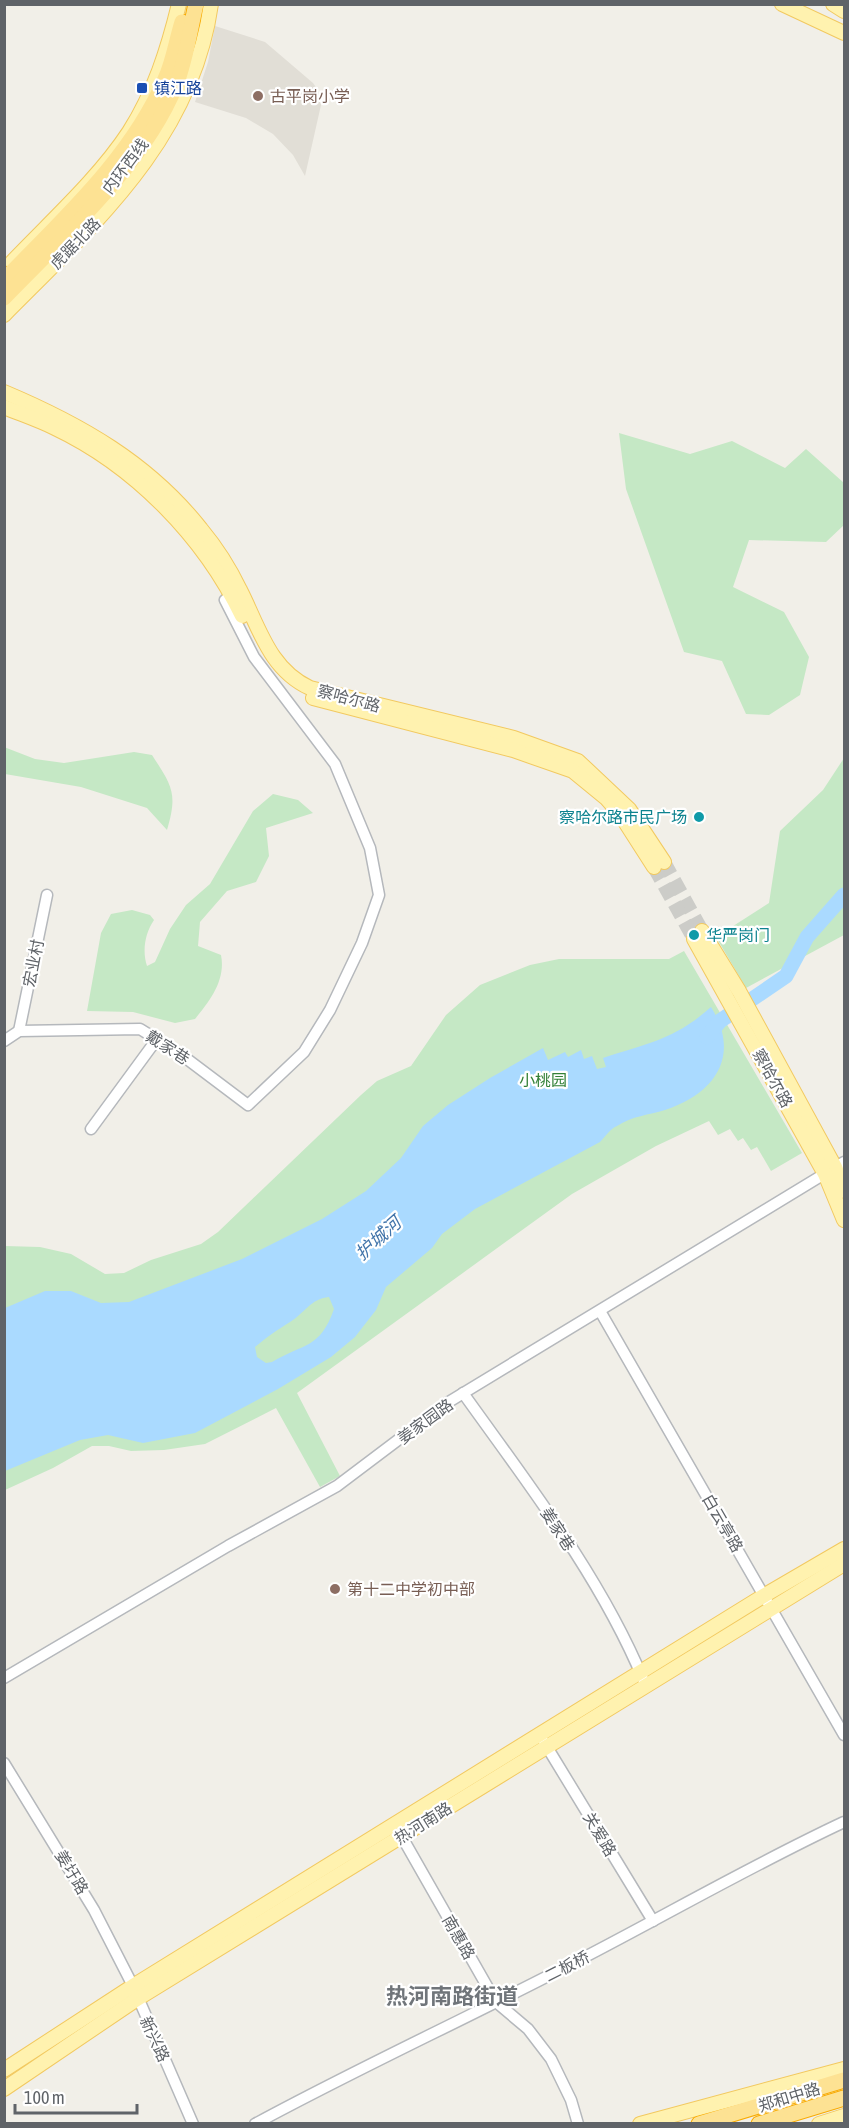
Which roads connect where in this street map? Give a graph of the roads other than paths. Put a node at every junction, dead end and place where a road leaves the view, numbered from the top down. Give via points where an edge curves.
1 (179, 4) edge
2 (187, 4) edge
3 (196, 4) edge
4 (211, 4) edge
5 (782, 4) edge
6 (833, 4) edge
7 (844, 11) edge
8 (844, 33) edge
9 (4, 269) edge
10 (4, 280) edge
11 (4, 298) edge
12 (4, 315) edge
13 (4, 392) edge
14 (4, 407) edge
15 (236, 592) junction
16 (659, 865) tunnel mouth
17 (46, 895) dead end
18 (698, 935) tunnel mouth
19 (20, 1031) junction
20 (157, 1039) junction
21 (4, 1041) edge
22 (92, 1129) dead end
23 (835, 1168) edge
24 (844, 1191) edge
25 (844, 1220) edge
26 (600, 1311) junction
27 (463, 1394) junction
28 (844, 1549) edge
29 (844, 1564) edge
30 (765, 1595) junction
31 (771, 1609) junction
32 (640, 1672) junction
33 (4, 1678) edge
34 (646, 1686) junction
35 (540, 1734) junction
36 (844, 1735) edge
37 (547, 1747) junction
38 (4, 1763) edge
39 (844, 1822) edge
40 (398, 1830) junction
41 (652, 1921) junction
42 (135, 1993) junction
43 (496, 2002) junction
44 (844, 2069) edge
45 (4, 2070) edge
46 (844, 2080) edge
47 (4, 2089) edge
48 (844, 2098) edge
49 (844, 2116) edge
50 (193, 2124) edge
51 (255, 2124) edge
52 (578, 2124) edge
53 (640, 2124) edge
54 (699, 2124) edge
55 (759, 2124) edge
56 (819, 2124) edge

1 - 9 main road, 虎踞北路 via 170,44 155,83 128,133
2 - 10 highway, 内环西线 via 165,79 134,135 91,189
3 - 11 highway, 内环西线 via 176,85 143,144 100,199
4 - 12 main road, 虎踞北路 via 204,48 169,130 109,208
5 - 8 main road
6 - 7 main road
13 - 15 main road, 察哈尔路 via 63,417 152,478 201,529
14 - 15 main road, 察哈尔路 via 56,428 127,474 178,520
15 - 16 main road, 察哈尔路 via 262,656 297,690 338,706 537,757 573,771 606,798
15 - 20 street, 戴家巷 via 225,600 254,657 335,764 370,848 379,895 362,943 330,1010 304,1052 248,1105
17 - 19 street, 宏业村
18 - 23 main road, 察哈尔路
19 - 20 street, 戴家巷 via 140,1029
19 - 21 street
20 - 22 street
23 - 24 main road, 察哈尔路
23 - 25 main road, 察哈尔路
23 - 26 street, 姜家园路
26 - 27 street, 姜家园路
26 - 30 street, 白云亭路
27 - 32 street, 姜家巷 via 542,1504 596,1589
27 - 33 street, 姜家园路 via 337,1486
28 - 30 main road, 热河南路
29 - 31 main road, 热河南路
30 - 31 street, 白云亭路
30 - 32 main road, 热河南路
31 - 34 main road, 热河南路
31 - 36 street, 白云亭路
32 - 34 street, 姜家巷
32 - 35 main road, 热河南路
34 - 37 main road, 热河南路
35 - 37 street, 关爱路
35 - 40 main road, 热河南路
37 - 40 main road, 热河南路
37 - 41 street, 关爱路
38 - 42 street, 姜圩路 via 94,1910
39 - 41 street, 二板桥
40 - 42 main road, 热河南路
40 - 43 street, 南惠路
41 - 43 street, 二板桥
42 - 45 main road, 热河南路
42 - 47 main road, 热河南路
42 - 50 street, 新兴路
43 - 51 street, 二板桥
43 - 52 street, 南惠路 via 528,2029 551,2059
44 - 53 main road
46 - 54 highway, 郑和中路
48 - 55 highway
49 - 56 main road, 郑和中路

